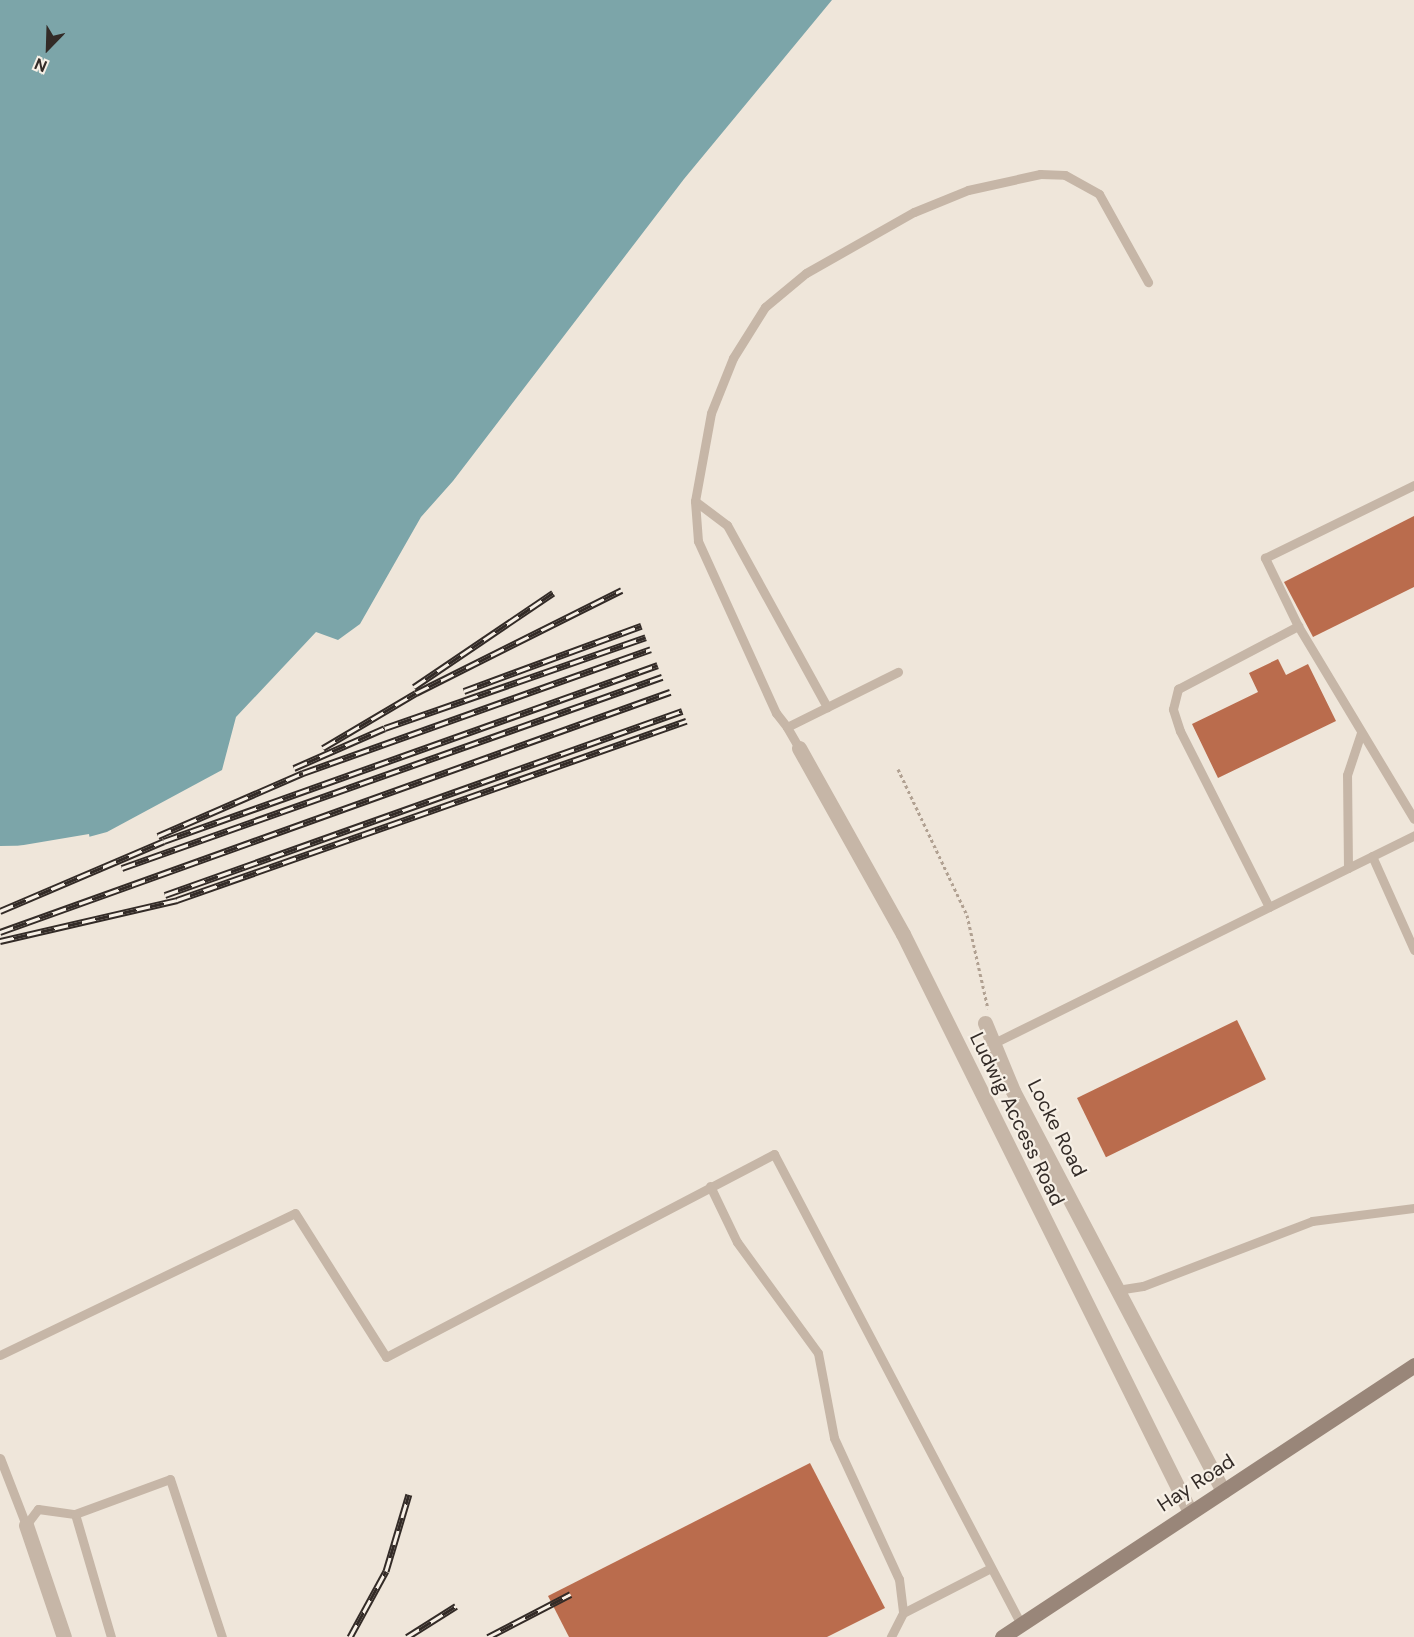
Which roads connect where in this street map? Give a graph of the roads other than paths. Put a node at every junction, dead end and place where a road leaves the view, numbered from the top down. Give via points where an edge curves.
1 (1148, 282) dead end
2 (1414, 485) edge
3 (695, 501) junction
4 (1298, 626) junction
5 (898, 672) dead end
6 (827, 707) junction
7 (787, 727) junction
8 (1361, 733) junction
9 (799, 748) joint
10 (1414, 819) edge
11 (1414, 835) edge
12 (1372, 856) junction
13 (1348, 868) junction
14 (1269, 907) junction
15 (1414, 950) edge
16 (986, 1023) road end
17 (994, 1043) junction
18 (710, 1186) junction
19 (1414, 1208) edge
20 (1117, 1290) junction
21 (0, 1355) edge
22 (1414, 1365) edge
23 (0, 1458) edge
24 (1222, 1491) junction
25 (1190, 1512) junction
26 (75, 1514) junction
27 (26, 1525) junction
28 (989, 1569) junction
29 (903, 1613) junction
30 (1021, 1624) junction
31 (64, 1637) edge
32 (111, 1637) edge
33 (222, 1637) edge
34 (891, 1637) edge
35 (1002, 1637) edge

1 - 3 lane via 1099,194 1065,175 1040,174 968,190 914,212 806,273 765,308 733,358 711,413
2 - 4 lane via 1264,558
3 - 6 lane via 727,525
3 - 7 lane via 698,541 776,713
4 - 8 lane
4 - 14 lane via 1178,689 1173,709
5 - 6 lane
6 - 7 lane
7 - 9 lane
8 - 10 lane
8 - 13 lane via 1347,775
9 - 25 street, Ludwig Access Road via 903,934
11 - 12 lane
12 - 13 lane
12 - 15 lane
13 - 14 lane
14 - 17 lane
16 - 17 street, Locke Road
17 - 20 street, Locke Road via 1013,1091
18 - 21 lane via 386,1357 295,1212
18 - 28 lane via 774,1154
18 - 29 lane via 737,1242 818,1353 834,1438 899,1579
19 - 20 lane via 1312,1221 1143,1286
20 - 24 street, Locke Road
22 - 24 main road, Hay Road
23 - 27 lane
24 - 25 main road, Hay Road
25 - 30 main road, Hay Road
26 - 27 lane via 38,1509
26 - 32 lane
26 - 33 lane via 170,1479
27 - 31 street
28 - 29 lane
28 - 30 lane
29 - 34 lane
30 - 35 main road, Hay Road

